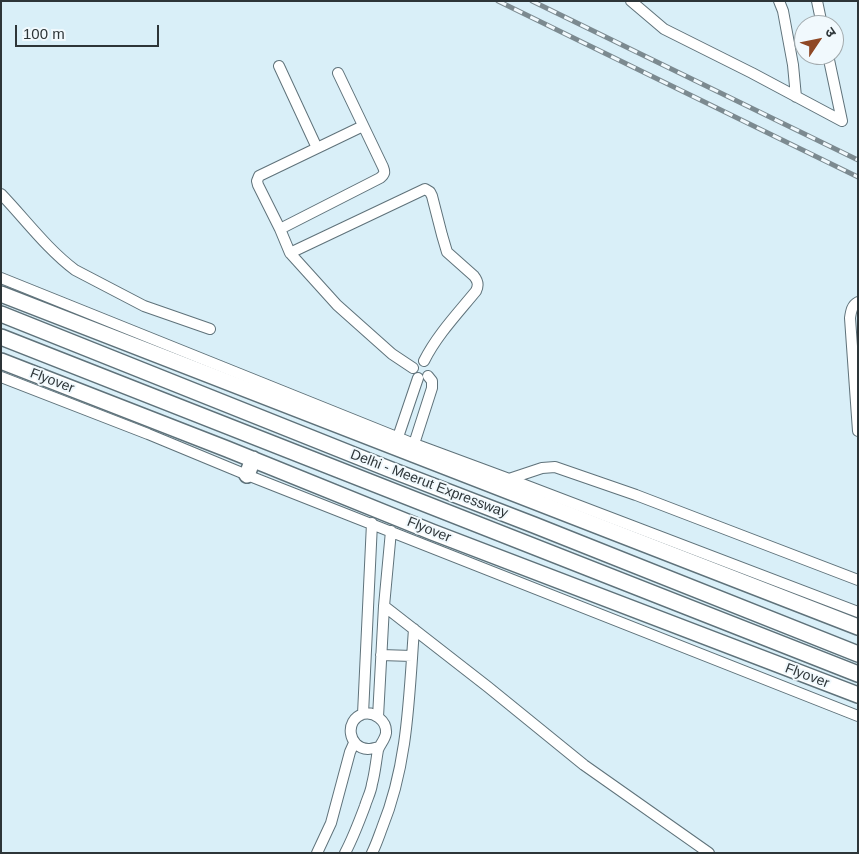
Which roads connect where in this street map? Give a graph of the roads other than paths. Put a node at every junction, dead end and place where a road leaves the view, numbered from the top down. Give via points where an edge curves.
1 (631, 1) edge
2 (779, 1) edge
3 (817, 1) edge
4 (820, 15) edge
5 (830, 65) edge
6 (279, 66) dead end
7 (338, 74) dead end
8 (796, 97) junction
9 (363, 126) junction
10 (317, 148) junction
11 (1, 194) edge
12 (280, 229) junction
13 (290, 253) junction
14 (1, 278) edge
15 (1, 294) edge
16 (858, 302) edge
17 (1, 314) edge
18 (210, 329) dead end
19 (1, 337) edge
20 (1, 361) edge
21 (424, 361) junction
22 (413, 368) junction
23 (230, 370) junction
24 (214, 376) junction
25 (1, 377) edge
26 (423, 377) junction
27 (858, 426) edge
28 (366, 430) junction
29 (858, 431) edge
30 (398, 437) junction
31 (414, 444) junction
32 (253, 459) junction
33 (247, 475) junction
34 (509, 479) junction
35 (372, 523) junction
36 (391, 531) junction
37 (858, 580) edge
38 (384, 606) junction
39 (858, 612) edge
40 (858, 627) edge
41 (414, 629) junction
42 (858, 654) edge
43 (381, 655) junction
44 (412, 656) junction
45 (858, 674) edge
46 (858, 695) edge
47 (363, 714) junction
48 (858, 716) edge
49 (378, 717) junction
50 (354, 743) junction
51 (379, 747) junction
52 (317, 853) edge
53 (346, 853) edge
54 (372, 853) edge
55 (710, 853) edge

1 - 8 street via 664,29
2 - 8 street via 793,65
3 - 4 street
5 - 8 street via 842,121
6 - 10 street
7 - 9 street
9 - 10 street
9 - 12 street via 383,166 384,175
10 - 12 street via 259,176 258,185
11 - 18 street via 75,270 144,306
12 - 13 street
13 - 21 street via 425,189 430,192 447,252 474,276 478,284
13 - 22 street via 337,305 392,354
14 - 23 street
15 - 24 highway
16 - 27 street via 854,304 850,318
17 - 42 highway, Delhi - Meerut Expressway
19 - 45 highway, Delhi - Meerut Expressway
20 - 32 highway, Flyover
21 - 22 street via 417,362
21 - 26 street via 430,369
22 - 26 street via 414,375
23 - 24 highway
23 - 28 street
24 - 28 highway
25 - 33 street
26 - 30 street
26 - 31 street via 432,381 432,388
27 - 29 street
28 - 30 street
28 - 40 highway via 548,507
30 - 31 street
31 - 34 street
32 - 33 highway
32 - 46 highway, Flyover
33 - 35 street
34 - 37 street via 555,467
34 - 39 street
35 - 36 street
35 - 47 street
36 - 38 street
36 - 48 street
38 - 41 street
38 - 43 street
41 - 44 street
41 - 55 street via 584,765
43 - 44 street
43 - 49 street
44 - 54 street via 401,767 390,809
47 - 49 street
47 - 50 street via 357,717 350,729
49 - 51 street via 383,721 386,732
50 - 51 street via 369,750
50 - 52 street via 331,823
51 - 53 street via 372,786

